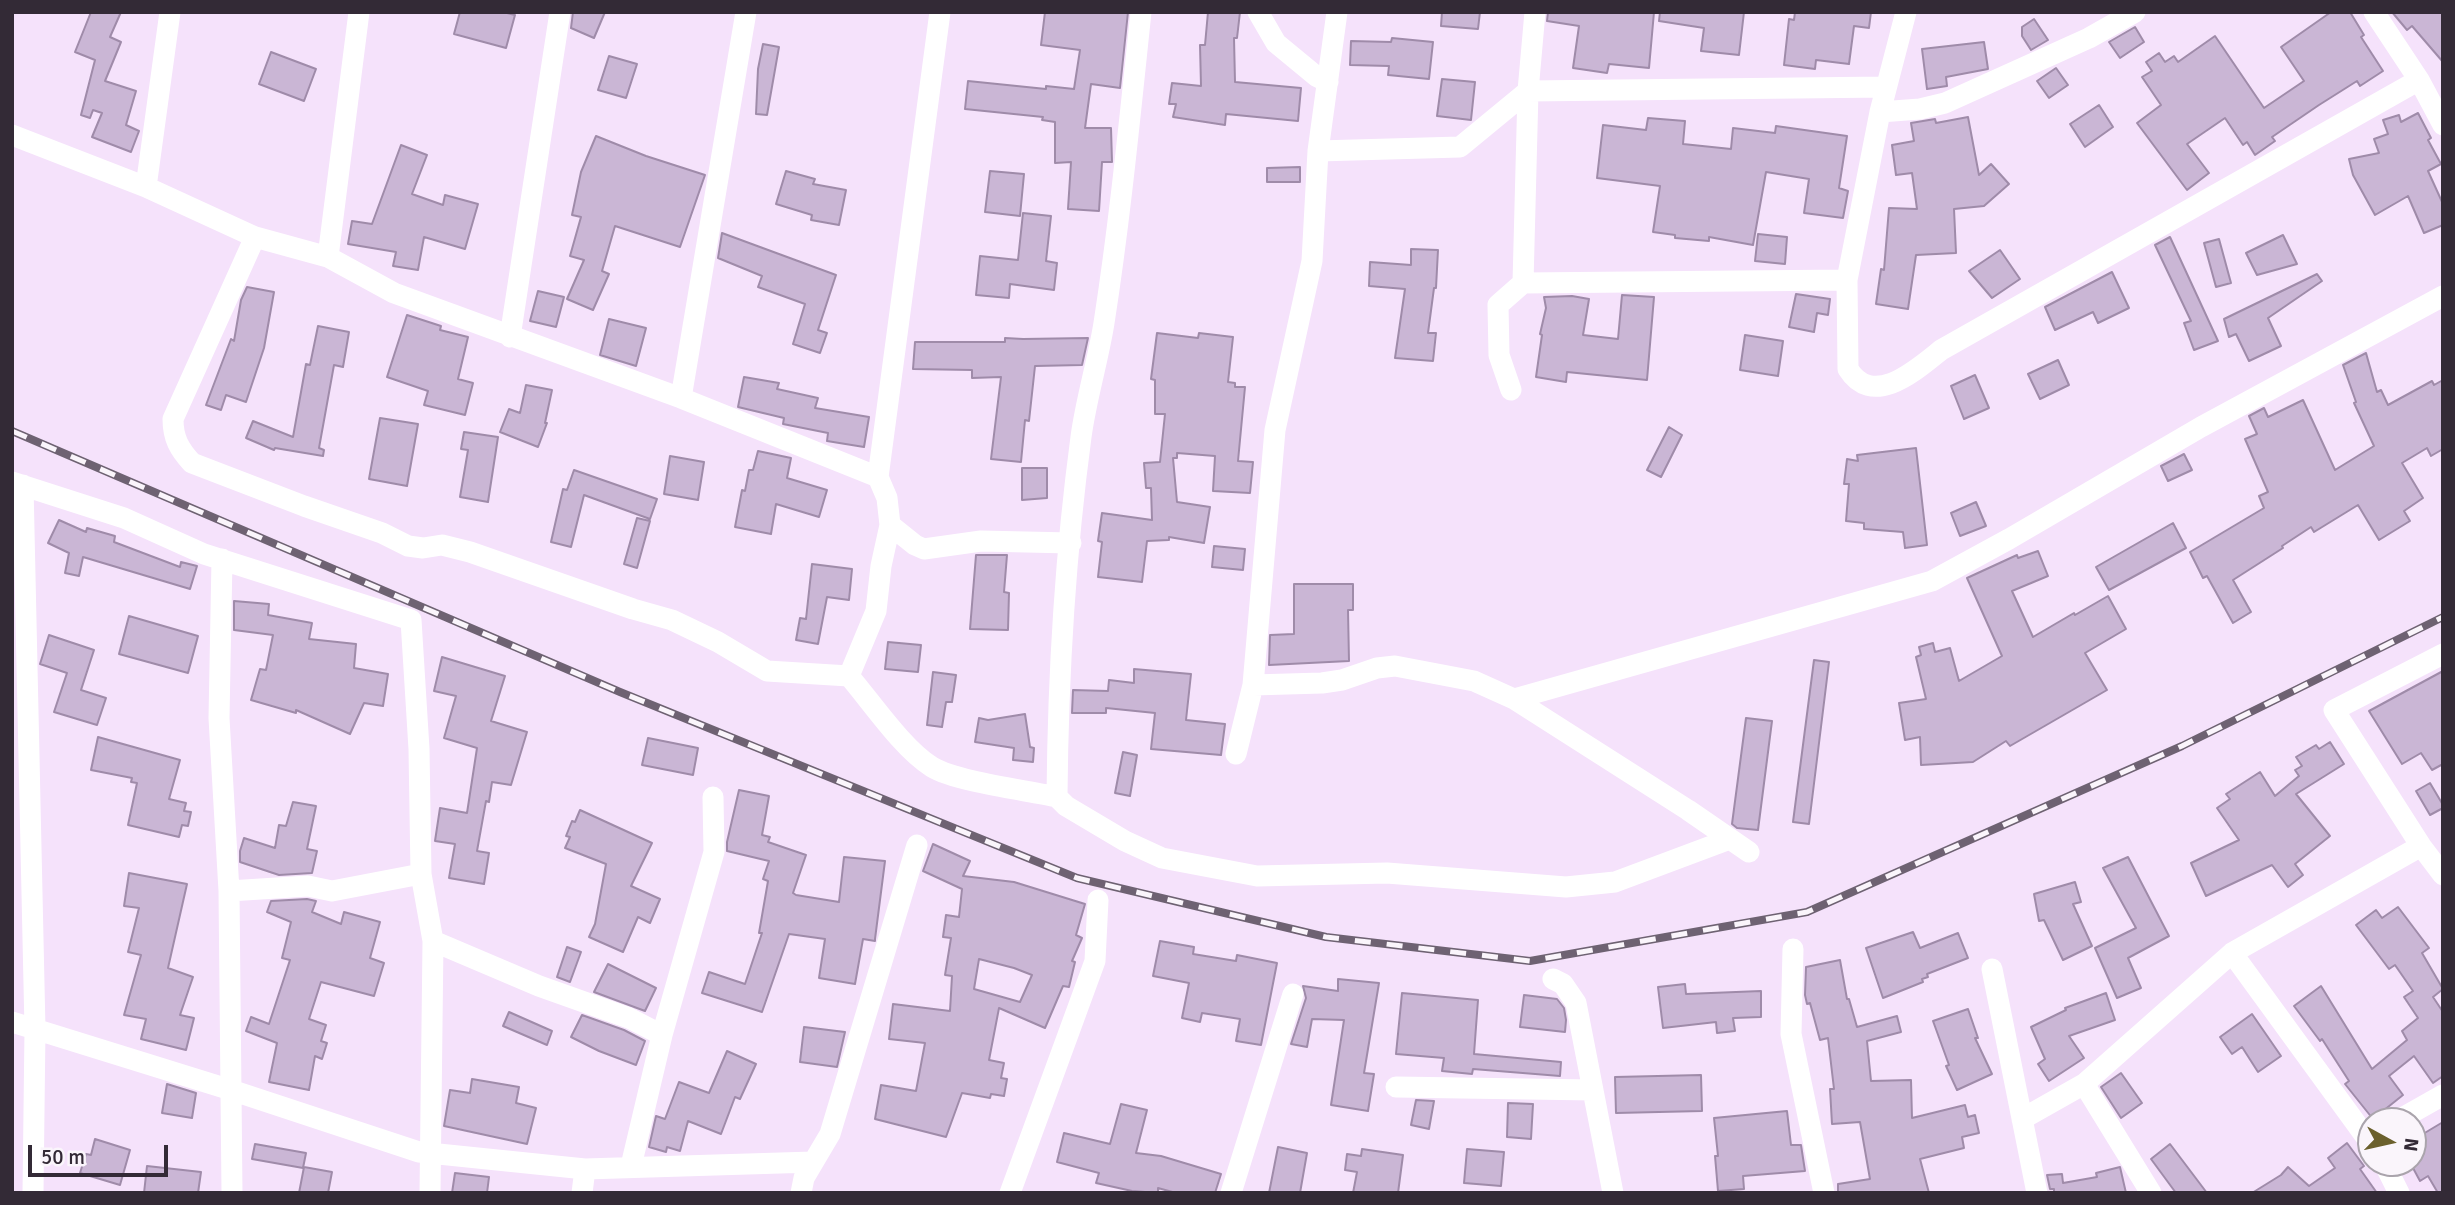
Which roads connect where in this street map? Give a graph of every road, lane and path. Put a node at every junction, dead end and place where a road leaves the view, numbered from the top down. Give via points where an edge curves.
1 (170, 12) edge
2 (359, 12) edge
3 (560, 12) edge
4 (746, 12) edge
5 (940, 12) edge
6 (1141, 12) edge
7 (1258, 12) edge
8 (1336, 12) edge
9 (1535, 12) edge
10 (1906, 12) edge
11 (2134, 12) edge
12 (2374, 12) edge
13 (2419, 80) junction
14 (1328, 82) junction
15 (1886, 87) junction
16 (1528, 91) junction
17 (1880, 112) junction
18 (2443, 125) edge
19 (12, 135) edge
20 (1318, 151) junction
21 (146, 187) junction
22 (256, 237) junction
23 (328, 257) junction
24 (1847, 279) junction
25 (1523, 283) junction
26 (2443, 296) edge
27 (509, 337) junction
28 (1511, 390) dead end
29 (681, 398) junction
30 (878, 477) junction
31 (18, 483) edge
32 (890, 525) junction
33 (1071, 543) junction
34 (222, 559) junction
35 (2443, 654) edge
36 (849, 677) junction
37 (1252, 685) junction
38 (1514, 699) junction
39 (1236, 754) dead end
40 (713, 797) dead end
41 (1057, 797) junction
42 (1730, 839) junction
43 (916, 845) dead end
44 (2421, 846) junction
45 (1749, 852) dead end
46 (421, 874) junction
47 (2443, 876) edge
48 (229, 891) junction
49 (1098, 900) dead end
50 (433, 941) junction
51 (1793, 949) dead end
52 (2232, 953) junction
53 (1992, 969) dead end
54 (1553, 979) dead end
55 (1293, 994) dead end
56 (12, 1022) edge
57 (35, 1029) junction
58 (663, 1035) junction
59 (2084, 1084) junction
60 (1396, 1087) dead end
61 (231, 1090) junction
62 (1593, 1090) junction
63 (2443, 1095) edge
64 (2422, 1107) edge
65 (2022, 1119) junction
66 (2357, 1125) edge
67 (429, 1153) junction
68 (631, 1166) junction
69 (585, 1169) junction
70 (802, 1174) edge
71 (2391, 1177) edge
72 (33, 1193) edge
73 (232, 1193) edge
74 (430, 1193) edge
75 (582, 1193) edge
76 (1010, 1193) edge
77 (1231, 1193) edge
78 (1613, 1193) edge
79 (1824, 1193) edge
80 (2037, 1193) edge
81 (2151, 1193) edge
82 (2399, 1193) edge

1 - 21 street
2 - 23 street
3 - 27 street
4 - 29 street
5 - 30 street
6 - 33 street via 1120,208 1081,435
7 - 14 street via 1276,43
8 - 14 street
9 - 16 street
10 - 15 street
11 - 17 street via 2089,38 1945,103
12 - 13 street
13 - 18 street
13 - 24 street via 1941,351 1894,384 1868,386 1855,381 1848,369
14 - 20 street
15 - 16 street
15 - 17 street
16 - 20 street via 1460,147
16 - 25 street
17 - 24 street
19 - 21 street
20 - 37 street via 1312,261 1275,430
21 - 22 street
22 - 23 street
22 - 36 street via 173,419 179,448 192,463 408,546 442,545 470,552 672,620 767,671
23 - 27 street via 394,293
24 - 25 street
25 - 28 street via 1498,305 1499,355
26 - 38 street via 1932,581
27 - 29 street
29 - 30 street
30 - 32 street via 887,498
31 - 34 street via 124,518
31 - 57 street
32 - 33 street via 924,549 981,541
32 - 36 street via 876,611
33 - 41 street
34 - 46 street via 411,620
34 - 48 street via 219,718
35 - 44 street via 2334,709
36 - 41 street via 932,767 953,776
37 - 38 street via 1322,683 1395,666 1474,681
37 - 39 street
38 - 42 street
40 - 58 street via 714,852
41 - 42 street via 1101,827 1162,858 1257,876 1387,873 1566,887 1615,882
42 - 45 street
43 - 70 street via 830,1134
44 - 47 street
44 - 52 street
46 - 48 street via 332,891 309,886
46 - 50 street
48 - 61 street
49 - 76 street via 1095,961
50 - 58 street
50 - 67 street
51 - 79 street via 1791,1034
52 - 59 street
52 - 66 street
53 - 65 street
54 - 62 street via 1563,984 1576,1003
55 - 77 street
56 - 57 street
57 - 61 street
57 - 72 street
58 - 68 street
59 - 65 street
59 - 81 street
60 - 62 street
61 - 67 street
61 - 73 street
62 - 78 street
63 - 64 street
65 - 80 street
67 - 69 street
67 - 74 street
68 - 69 street
68 - 70 street
69 - 75 street
71 - 82 street

